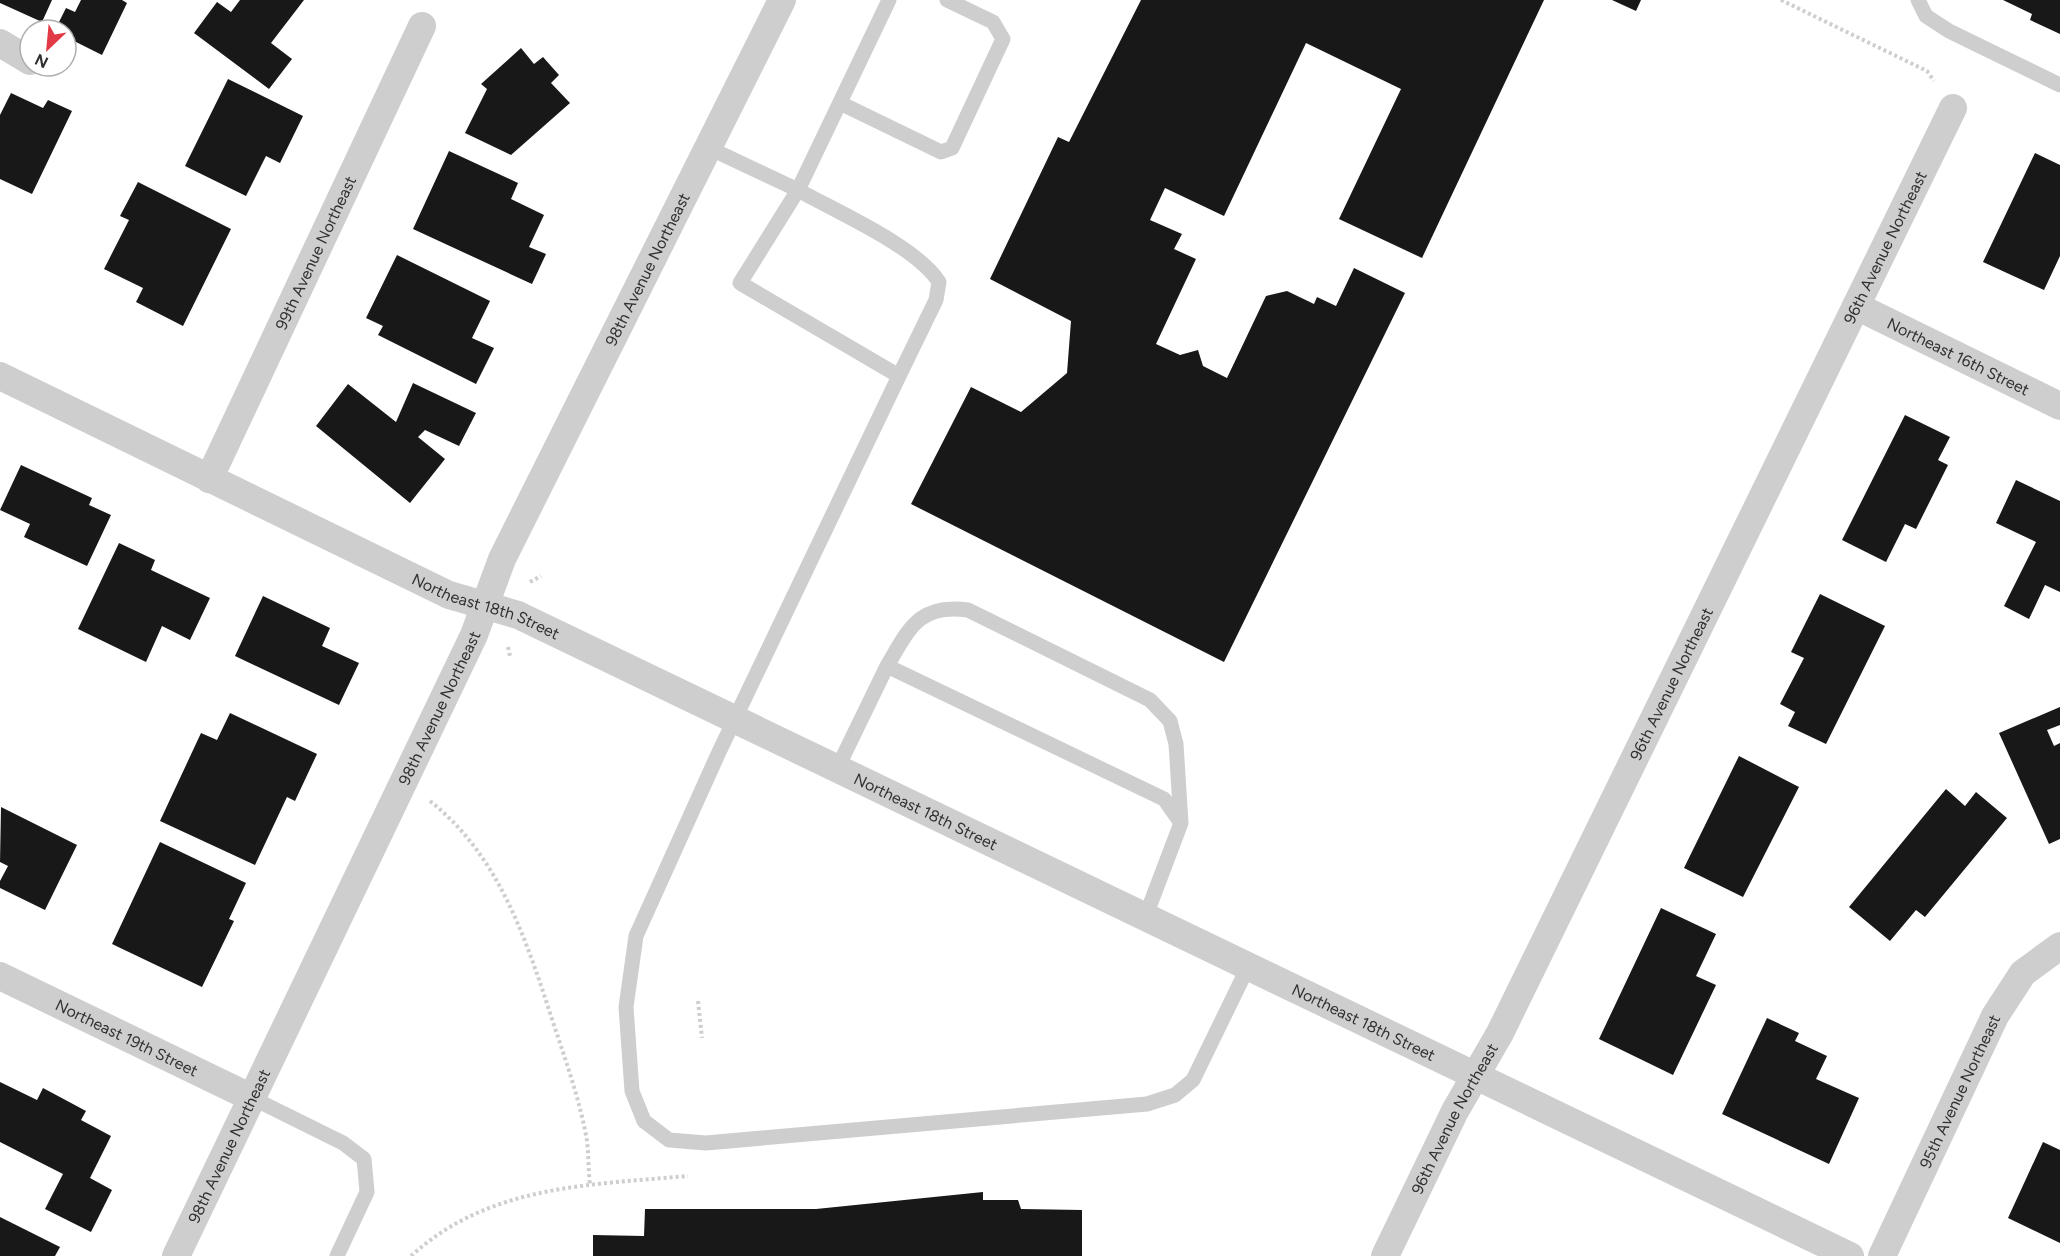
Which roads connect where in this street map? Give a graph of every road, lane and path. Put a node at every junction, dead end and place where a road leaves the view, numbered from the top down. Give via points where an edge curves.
1 (782, 0) edge
2 (889, 0) edge
3 (947, 0) edge
4 (1781, 0) edge
5 (1918, 0) edge
6 (422, 26) dead end
7 (0, 43) edge
8 (18, 54) edge
9 (2060, 85) edge
10 (840, 103) junction
11 (1953, 108) joint
12 (709, 148) junction
13 (798, 190) junction
14 (1856, 306) junction
15 (0, 376) edge
16 (899, 376) junction
17 (2060, 406) edge
18 (208, 479) junction
19 (541, 576) dead end
20 (530, 582) dead end
21 (485, 604) junction
22 (508, 646) dead end
23 (510, 656) dead end
24 (887, 666) junction
25 (735, 720) junction
26 (837, 769) junction
27 (430, 801) dead end
28 (1181, 823) junction
29 (1145, 918) junction
30 (2060, 946) edge
31 (1248, 968) junction
32 (0, 976) edge
33 (698, 1001) dead end
34 (702, 1038) dead end
35 (1476, 1074) junction
36 (254, 1099) junction
37 (688, 1176) dead end
38 (590, 1185) junction
39 (176, 1256) edge
40 (337, 1256) edge
41 (411, 1256) edge
42 (1385, 1256) edge
43 (1850, 1256) edge
44 (1882, 1256) edge

1 - 12 street, 98th Avenue Northeast
2 - 10 lane
3 - 10 lane via 993,22 1003,39 952,148 941,152
4 - 11 path via 1927,71
5 - 9 lane via 1926,16 1949,31
6 - 18 street, 99th Avenue Northeast
7 - 8 street
10 - 13 lane
11 - 14 street, 96th Avenue Northeast
12 - 13 lane
12 - 21 street, 98th Avenue Northeast via 502,559
13 - 16 lane via 899,247 931,269 939,282 936,300
13 - 16 lane via 740,283
14 - 17 street, Northeast 16th Street
14 - 35 street, 96th Avenue Northeast via 1500,1033
15 - 18 street, Northeast 18th Street
16 - 25 lane
18 - 21 street, Northeast 18th Street via 449,595
19 - 20 path
21 - 25 street, Northeast 18th Street via 518,615
21 - 36 street, 98th Avenue Northeast via 474,635
22 - 23 path
24 - 26 lane
24 - 28 lane via 1164,799
24 - 28 lane via 911,626 927,613 948,607 968,610 1150,700 1170,721 1176,744
25 - 26 street, Northeast 18th Street
25 - 31 lane via 636,936 626,1008 632,1091 644,1121 669,1140 706,1143 1147,1104 1175,1095 1193,1080
26 - 29 street, Northeast 18th Street
27 - 38 path via 454,820 512,907 573,1080 586,1136
28 - 29 lane
29 - 31 street, Northeast 18th Street
30 - 44 street, 95th Avenue Northeast via 2023,973 1995,1016
31 - 35 street, Northeast 18th Street
32 - 36 street, Northeast 19th Street
33 - 34 path
35 - 42 street, 96th Avenue Northeast
35 - 43 street, Northeast 18th Street
36 - 39 street, 98th Avenue Northeast
36 - 40 lane via 343,1143 364,1159 367,1192
37 - 38 path
38 - 41 path via 559,1188 487,1207 433,1238

